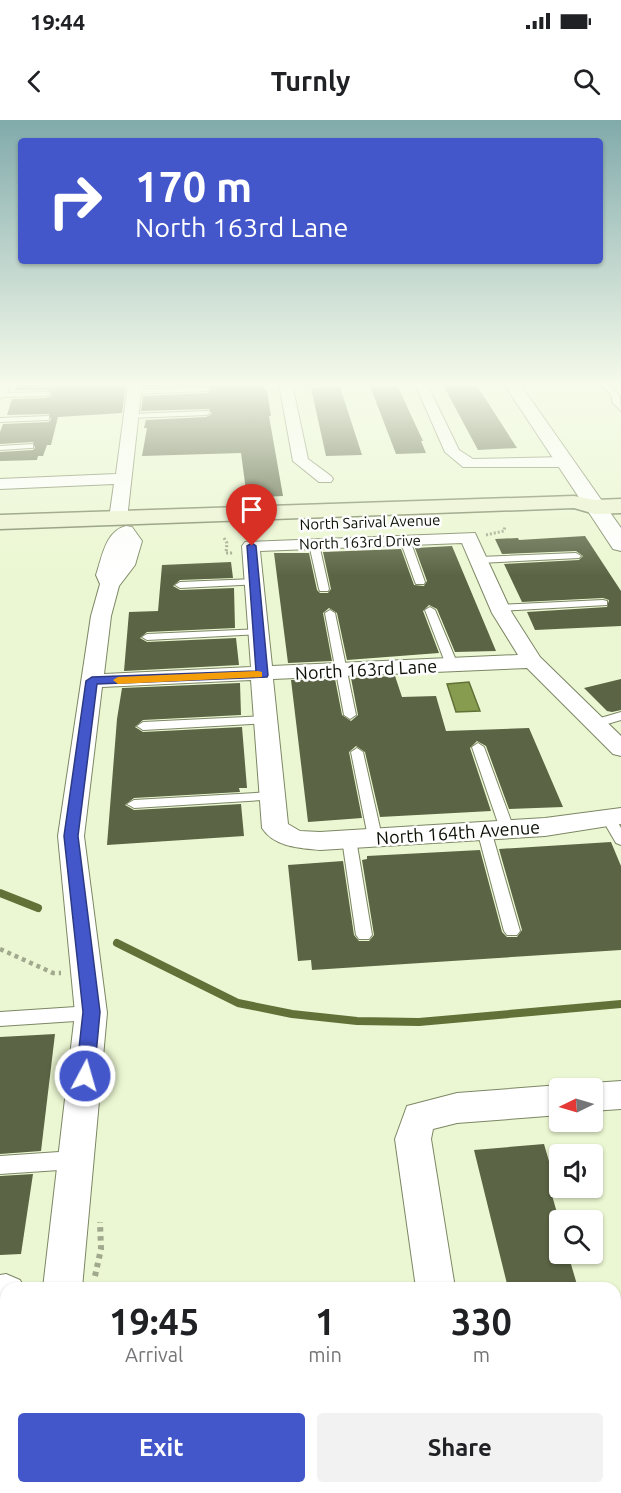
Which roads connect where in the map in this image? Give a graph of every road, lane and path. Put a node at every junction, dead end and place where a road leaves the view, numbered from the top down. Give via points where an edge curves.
1 (127, 448) edge
2 (298, 448) edge
3 (451, 448) edge
4 (557, 448) edge
5 (564, 458) junction
6 (123, 479) junction
7 (325, 479) dead end
8 (0, 483) edge
9 (621, 506) edge
10 (595, 507) junction
11 (0, 522) edge
12 (122, 525) junction
13 (505, 526) dead end
14 (0, 537) edge
15 (476, 537) junction
16 (224, 538) dead end
17 (405, 540) junction
18 (314, 544) junction
19 (621, 544) edge
20 (243, 550) junction
21 (576, 556) dead end
22 (479, 560) junction
23 (255, 582) junction
24 (420, 582) dead end
25 (180, 585) dead end
26 (324, 589) dead end
27 (603, 603) dead end
28 (500, 608) junction
29 (430, 610) dead end
30 (330, 613) dead end
31 (259, 632) junction
32 (147, 637) dead end
33 (532, 661) junction
34 (452, 665) junction
35 (342, 670) junction
36 (262, 675) junction
37 (92, 681) junction
38 (350, 716) dead end
39 (621, 716) edge
40 (266, 720) junction
41 (594, 724) junction
42 (143, 726) dead end
43 (478, 747) dead end
44 (621, 749) edge
45 (357, 752) dead end
46 (273, 796) junction
47 (134, 804) dead end
48 (617, 825) edge
49 (495, 830) junction
50 (362, 838) junction
51 (512, 930) dead end
52 (364, 935) dead end
53 (0, 949) edge
54 (65, 973) dead end
55 (91, 1012) junction
56 (0, 1019) edge
57 (621, 1095) edge
58 (603, 1096) edge
59 (549, 1101) edge
60 (76, 1160) junction
61 (0, 1165) edge
62 (63, 1282) edge
63 (434, 1282) edge

1 - 6 street
2 - 7 street via 301,460
3 - 5 street via 469,464 480,465
4 - 5 street
5 - 10 street
6 - 8 street
6 - 12 street
9 - 10 main road, North Sarival Avenue
10 - 12 main road, North Sarival Avenue via 582,514
10 - 12 main road, North Sarival Avenue via 574,502 303,512
10 - 19 street
11 - 12 main road, North Sarival Avenue
12 - 14 main road, North Sarival Avenue
12 - 37 street via 134,541 122,574 110,584 101,616
13 - 15 path via 504,531
15 - 17 street, North 163rd Drive
15 - 22 street
16 - 20 path via 226,553
17 - 18 street, North 163rd Drive
17 - 24 lane
18 - 20 street, North 163rd Drive
18 - 26 lane
20 - 23 street
21 - 22 lane
22 - 28 street
23 - 25 lane
23 - 31 street
27 - 28 lane
28 - 33 street
29 - 34 lane
30 - 35 lane
31 - 32 lane
31 - 36 street
33 - 34 street, North 163rd Lane
33 - 41 street
34 - 35 street, North 163rd Lane
35 - 36 street, North 163rd Lane
35 - 38 lane
36 - 37 street, North 163rd Lane
36 - 40 street
37 - 55 street via 71,836
39 - 41 lane
40 - 42 lane
40 - 46 street
41 - 44 street
43 - 49 lane
45 - 50 lane
46 - 47 lane
46 - 50 street, North 164th Avenue via 275,828 295,839
48 - 49 street, North 164th Avenue
49 - 50 street, North 164th Avenue
49 - 51 lane
50 - 52 lane
53 - 54 path via 53,973
55 - 56 lane
55 - 60 street
57 - 58 street
59 - 63 street via 457,1108 419,1118 413,1138
60 - 61 lane
60 - 62 street

